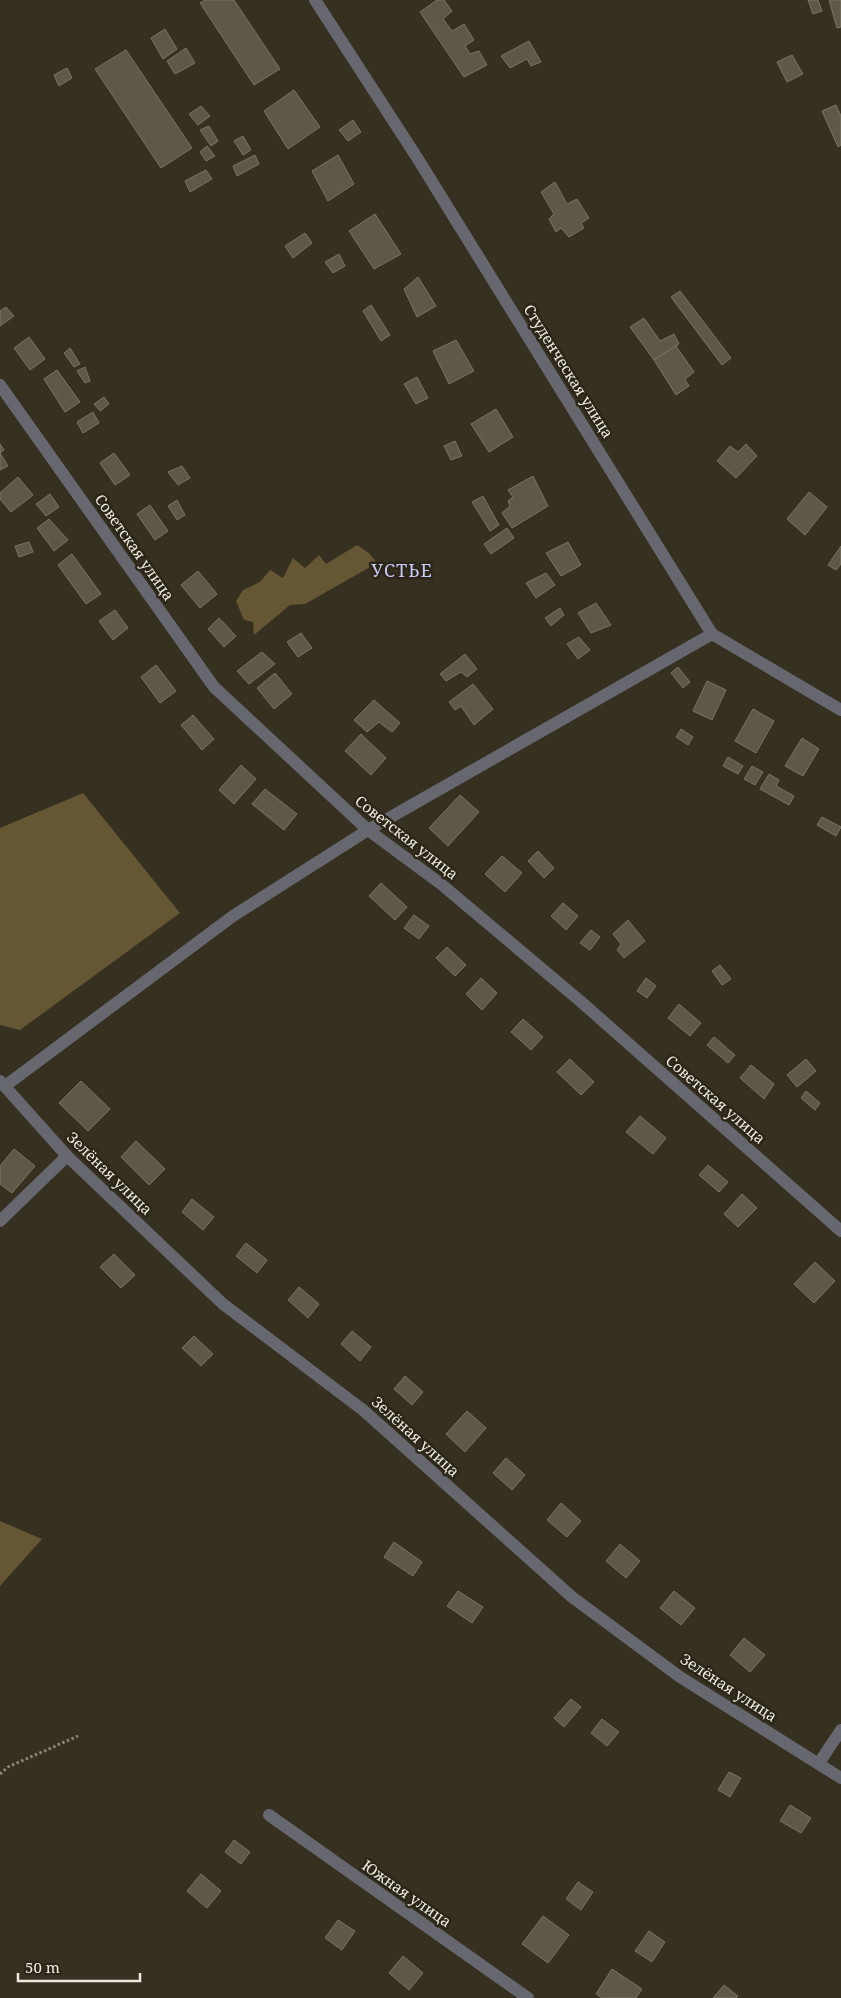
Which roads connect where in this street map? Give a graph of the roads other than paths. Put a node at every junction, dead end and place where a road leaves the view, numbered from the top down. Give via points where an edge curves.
1 (315, 0) edge
2 (0, 385) edge
3 (712, 634) junction
4 (841, 710) edge
5 (368, 830) junction
6 (2, 1084) edge
7 (67, 1156) junction
8 (0, 1220) edge
9 (841, 1231) edge
10 (841, 1730) edge
11 (819, 1763) junction
12 (841, 1778) edge
13 (268, 1815) dead end
14 (528, 1998) edge

1 - 3 street, Студенческая улица via 422,164
2 - 5 street, Советская улица via 214,687
3 - 4 street, Студенческая улица
3 - 5 street
5 - 6 street via 233,916
5 - 9 street, Советская улица via 441,884 579,1000
6 - 7 street, Зелёная улица
7 - 8 street
7 - 11 street, Зелёная улица via 223,1304 364,1410 572,1597 680,1677
10 - 11 street
11 - 12 street, Зелёная улица
13 - 14 street, Южная улица

